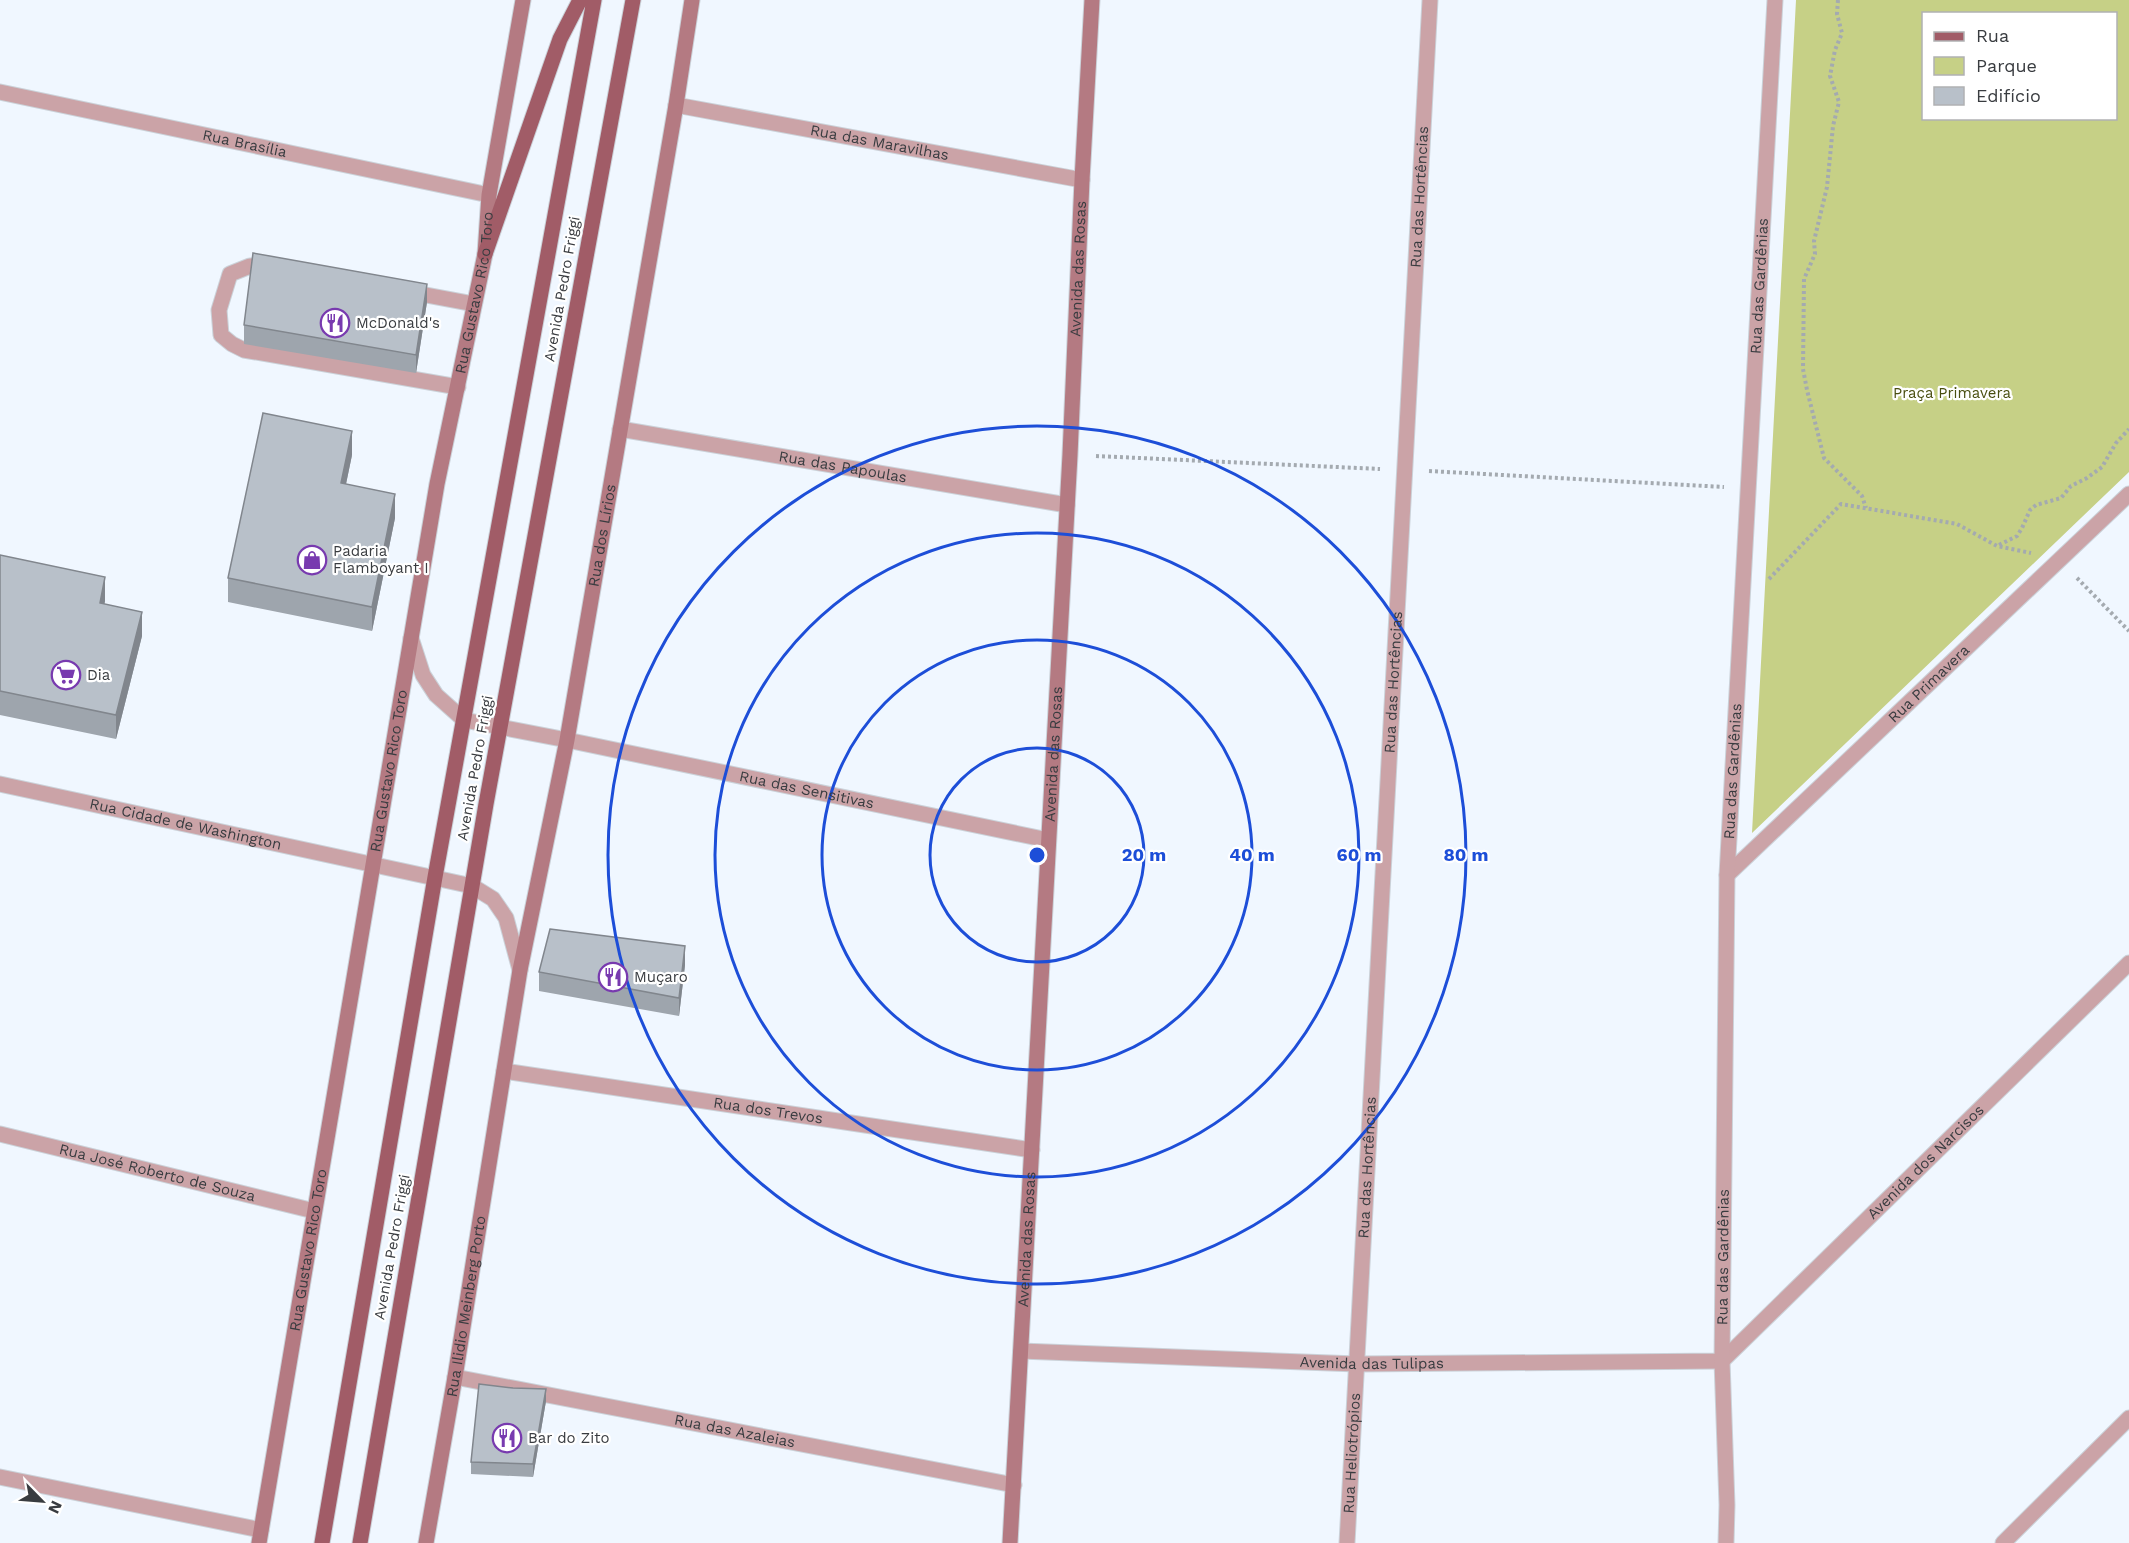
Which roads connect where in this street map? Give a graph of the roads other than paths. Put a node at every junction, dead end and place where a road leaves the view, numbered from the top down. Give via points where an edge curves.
1 (523, 0) edge
2 (580, 0) edge
3 (594, 0) edge
4 (633, 0) edge
5 (692, 0) edge
6 (1092, 0) edge
7 (1430, 0) edge
8 (1775, 0) edge
9 (0, 92) edge
10 (676, 105) junction
11 (1082, 180) junction
12 (489, 195) junction
13 (485, 254) junction
14 (285, 268) edge
15 (396, 289) edge
16 (474, 304) junction
17 (458, 387) junction
18 (620, 429) junction
19 (2129, 494) edge
20 (1067, 505) junction
21 (411, 638) junction
22 (464, 720) junction
23 (500, 726) junction
24 (567, 740) junction
25 (0, 784) edge
26 (1048, 840) junction
27 (373, 865) junction
28 (1727, 875) junction
29 (435, 877) junction
30 (472, 885) junction
31 (2129, 963) edge
32 (520, 970) junction
33 (504, 1071) junction
34 (0, 1134) edge
35 (1032, 1150) junction
36 (314, 1211) junction
37 (1021, 1351) junction
38 (1722, 1361) junction
39 (1357, 1364) junction
40 (455, 1377) junction
41 (2129, 1418) edge
42 (0, 1477) edge
43 (1014, 1485) junction
44 (260, 1537) edge
45 (322, 1543) edge
46 (360, 1543) edge
47 (426, 1543) edge
48 (1010, 1543) edge
49 (1347, 1543) edge
50 (1726, 1543) edge
51 (2003, 1543) edge

1 - 12 main road, Rua Gustavo Rico Toro
2 - 13 main road via 560,39
3 - 22 main road, Avenida Pedro Friggi
4 - 23 main road, Avenida Pedro Friggi
5 - 10 main road, Rua dos Lírios
6 - 11 main road, Avenida das Rosas
7 - 39 street, Rua das Hortências
8 - 28 street, Rua das Gardênias
9 - 12 street, Rua Brasília
10 - 11 street, Rua das Maravilhas
10 - 18 main road, Rua dos Lírios
11 - 20 main road, Avenida das Rosas
12 - 13 main road, Rua Gustavo Rico Toro
13 - 16 main road, Rua Gustavo Rico Toro
14 - 17 street via 250,266 230,274 219,310 221,335 244,350
15 - 16 street
16 - 17 main road, Rua Gustavo Rico Toro
17 - 21 main road, Rua Gustavo Rico Toro
18 - 20 street, Rua das Papoulas
18 - 24 main road, Rua dos Lírios
19 - 28 street, Rua Primavera
20 - 26 main road, Avenida das Rosas
21 - 22 street via 423,675 436,695
21 - 27 main road, Rua Gustavo Rico Toro
22 - 23 street, Rua das Sensitivas
22 - 29 main road, Avenida Pedro Friggi
23 - 24 street, Rua das Sensitivas
23 - 30 main road, Avenida Pedro Friggi
24 - 26 street, Rua das Sensitivas
24 - 32 main road, Rua dos Lírios
25 - 27 street, Rua Cidade de Washington
26 - 35 main road, Avenida das Rosas
27 - 29 street, Rua Cidade de Washington
27 - 36 main road, Rua Gustavo Rico Toro
28 - 38 street, Rua das Gardênias
29 - 30 street, Rua Cidade de Washington
29 - 45 main road, Avenida Pedro Friggi
30 - 32 street via 493,899 506,918
30 - 46 main road, Avenida Pedro Friggi
31 - 38 street, Avenida dos Narcisos
32 - 33 main road, Rua dos Lírios
33 - 35 street, Rua dos Trevos
33 - 40 main road, Rua Ilidio Meinberg Porto
34 - 36 street, Rua José Roberto de Souza
35 - 37 main road, Avenida das Rosas
36 - 44 main road, Rua Gustavo Rico Toro
37 - 39 street, Avenida das Tulipas
37 - 43 main road, Avenida das Rosas
38 - 39 street, Avenida das Tulipas
38 - 50 street, Rua das Gardênias
39 - 49 street, Rua Heliotrópios
40 - 43 street, Rua das Azaleias
40 - 47 main road, Rua Ilidio Meinberg Porto
41 - 51 street
42 - 44 street
43 - 48 main road, Avenida das Rosas

